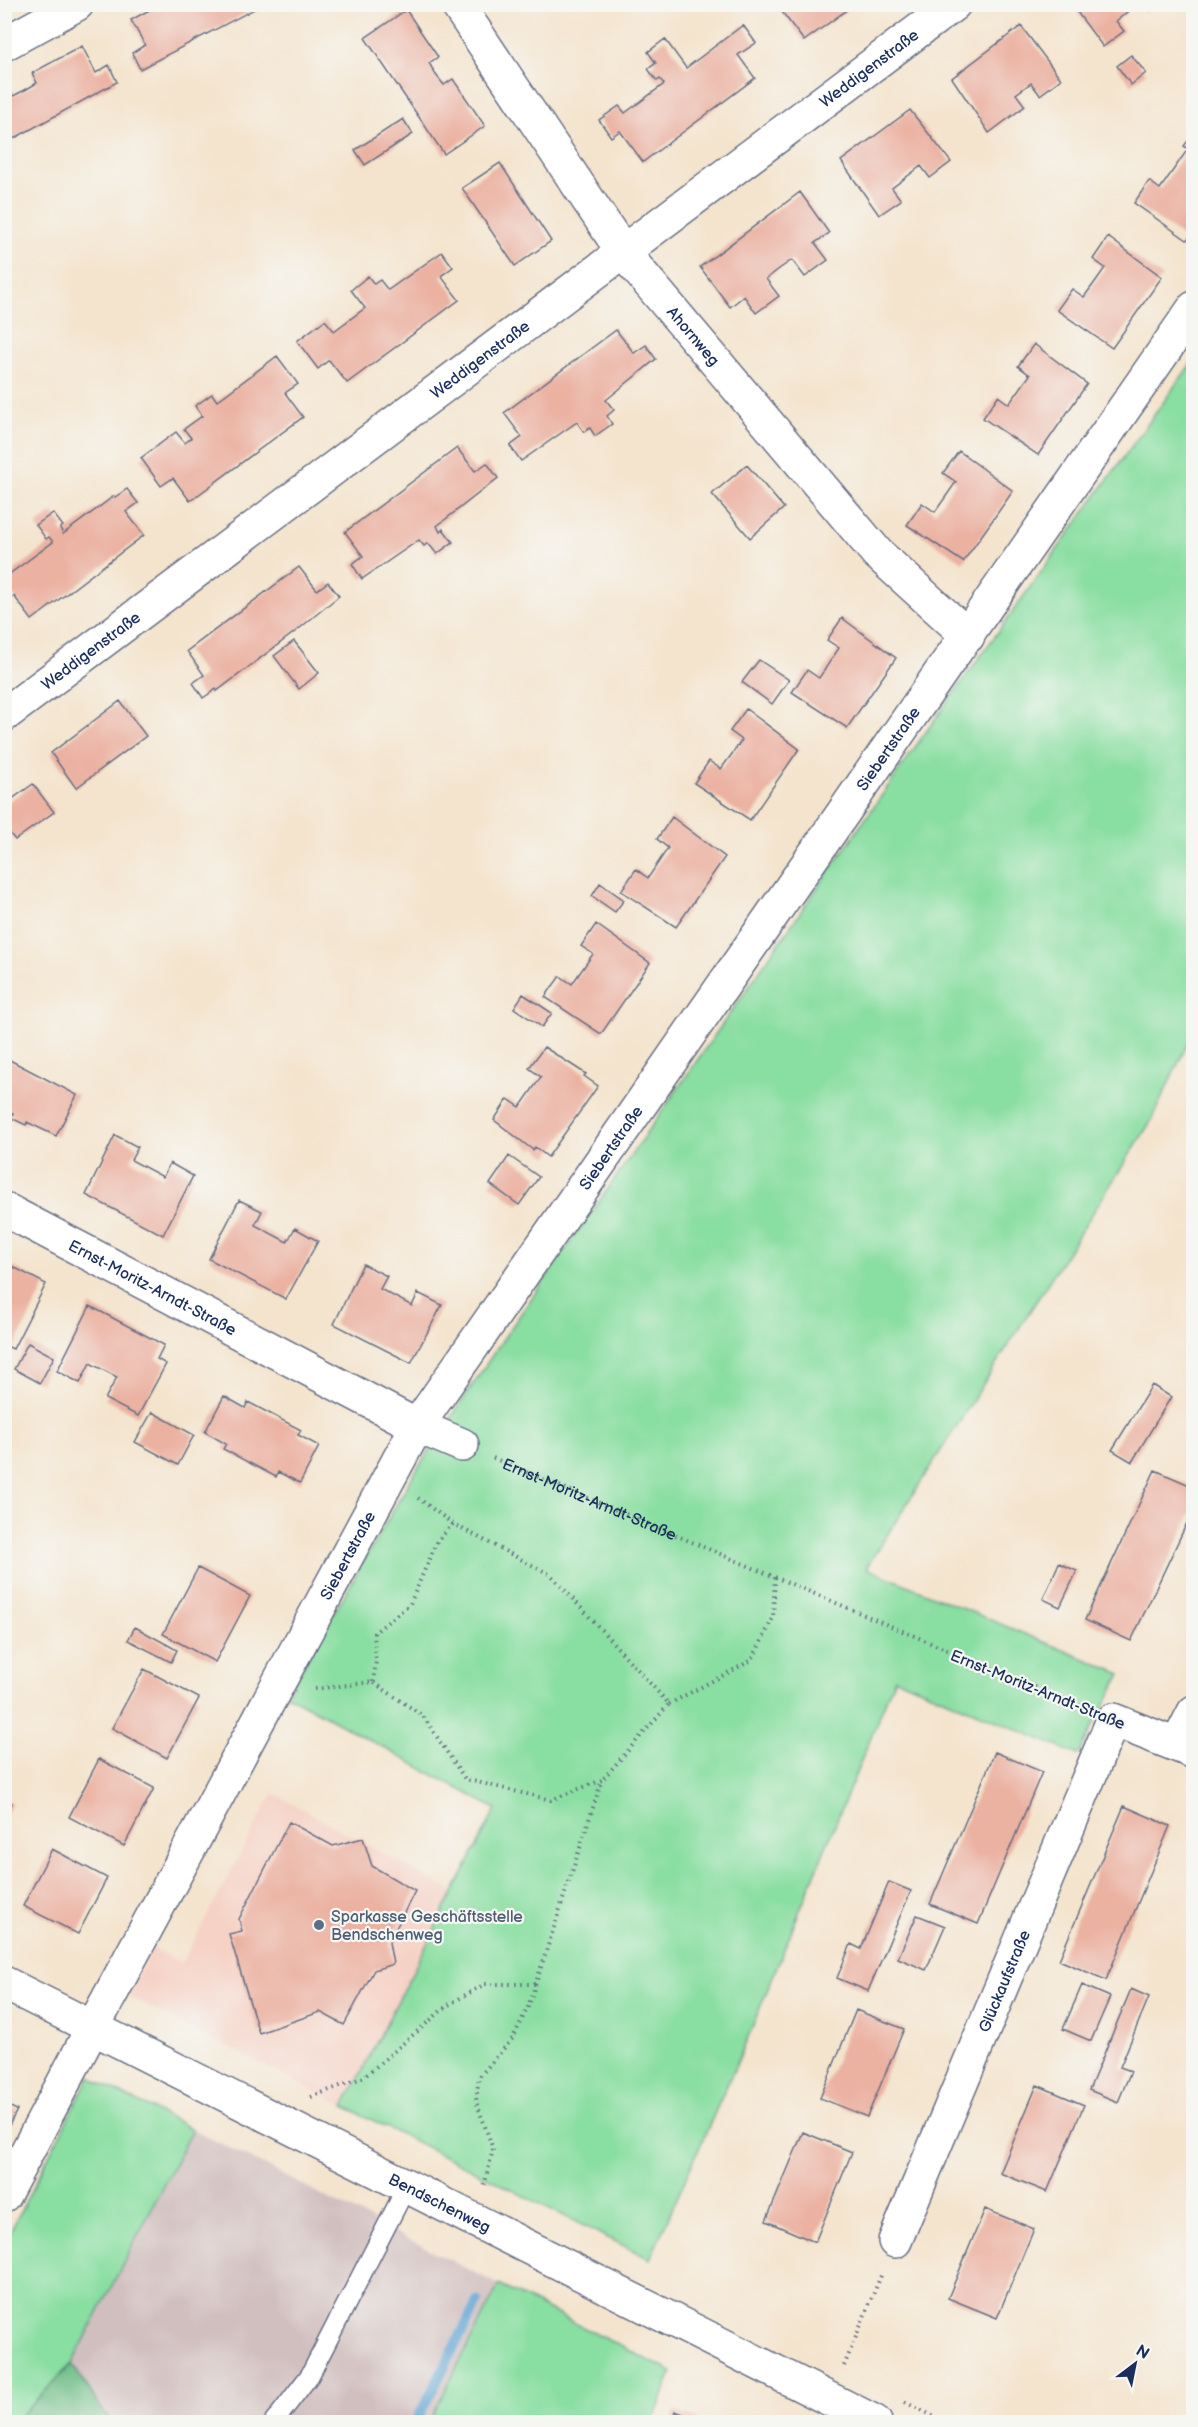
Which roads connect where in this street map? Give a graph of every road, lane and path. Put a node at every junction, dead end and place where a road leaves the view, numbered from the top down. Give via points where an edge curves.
1 (77, 4) edge
2 (457, 4) edge
3 (954, 4) edge
4 (4, 44) edge
5 (623, 252) junction
6 (1194, 308) edge
7 (968, 636) junction
8 (4, 715) edge
9 (4, 1209) edge
10 (417, 1426) junction
11 (462, 1444) joint
12 (389, 1475) junction
13 (453, 1524) junction
14 (775, 1577) junction
15 (373, 1682) junction
16 (272, 1694) junction
17 (669, 1704) junction
18 (1194, 1712) edge
19 (1113, 1720) junction
20 (1185, 1748) edge
21 (602, 1780) junction
22 (4, 1983) edge
23 (535, 1984) junction
24 (93, 2027) junction
25 (305, 2100) dead end
26 (407, 2186) junction
27 (483, 2190) dead end
28 (4, 2195) edge
29 (895, 2241) joint
30 (842, 2371) dead end
31 (274, 2422) edge
32 (875, 2422) edge

1 - 4 street
2 - 5 street, Ahornweg
3 - 5 street, Weddigenstraße
5 - 7 street, Ahornweg via 877,553
5 - 8 street, Weddigenstraße
6 - 7 street, Siebertstraße
7 - 10 street, Siebertstraße
9 - 10 street, Ernst-Moritz-Arndt-Straße
10 - 11 street, Ernst-Moritz-Arndt-Straße
10 - 12 street, Siebertstraße
11 - 14 path, Ernst-Moritz-Arndt-Straße
12 - 13 path
12 - 16 street, Siebertstraße
13 - 15 path via 437,1541 410,1604 374,1633
13 - 17 path via 551,1575
14 - 17 path via 773,1618 752,1660
14 - 19 path, Ernst-Moritz-Arndt-Straße
15 - 16 path
15 - 21 path via 423,1716 465,1779 551,1800
16 - 24 street, Siebertstraße
17 - 21 path
18 - 20 street
19 - 20 street, Ernst-Moritz-Arndt-Straße
19 - 29 street, Glückaufstraße
21 - 23 path
22 - 24 street, Bendschenweg
23 - 25 path via 485,1984 448,2005 364,2077
23 - 27 path via 513,2037 479,2077 476,2101 493,2149
24 - 26 street, Bendschenweg
24 - 28 street, Siebertstraße
26 - 31 lane via 310,2375
26 - 32 street, Bendschenweg
29 - 30 path

